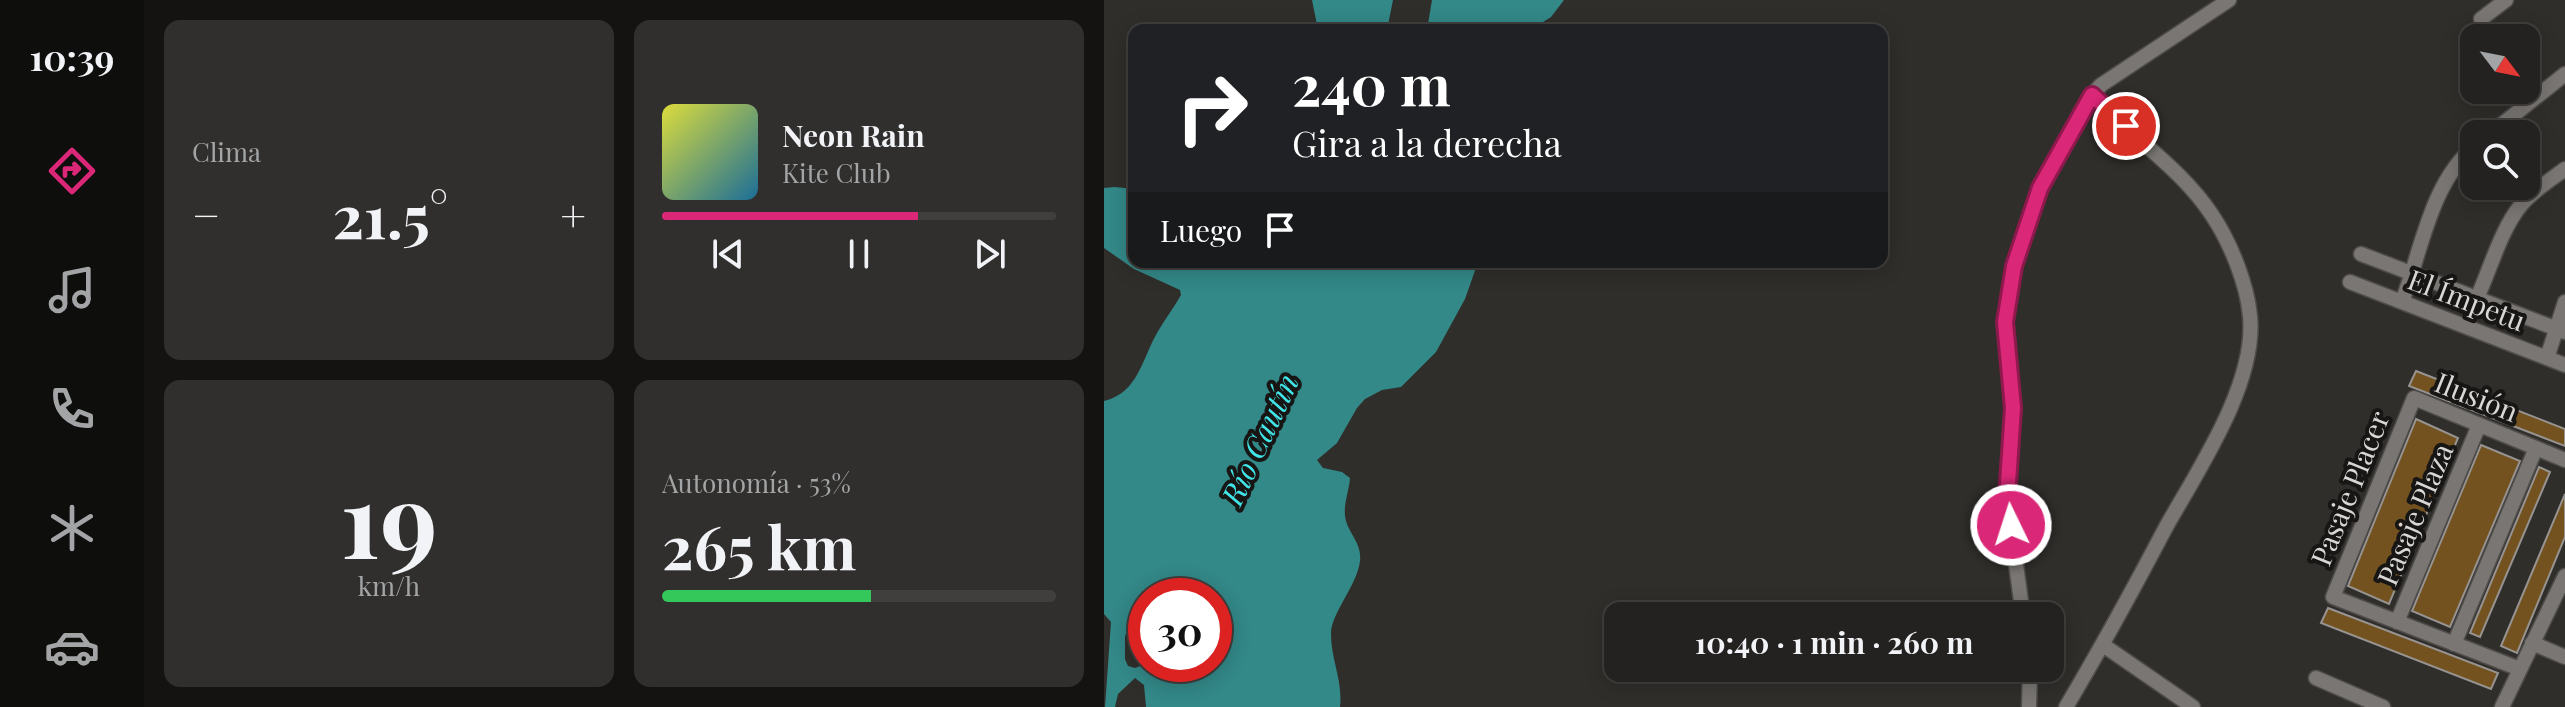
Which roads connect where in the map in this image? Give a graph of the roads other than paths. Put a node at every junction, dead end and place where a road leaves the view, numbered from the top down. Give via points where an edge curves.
1 (2229, 0) edge
2 (2506, 0) edge
3 (2481, 19) dead end
4 (2565, 74) edge
5 (2092, 95) junction
6 (2508, 120) edge
7 (2460, 161) edge
8 (2565, 169) edge
9 (2361, 254) dead end
10 (2413, 274) junction
11 (2350, 282) dead end
12 (2477, 298) junction
13 (2402, 302) junction
14 (2565, 302) edge
15 (2560, 330) edge
16 (2547, 358) junction
17 (2565, 365) edge
18 (2414, 398) joint
19 (2479, 425) junction
20 (2536, 448) junction
21 (2565, 460) edge
22 (2565, 576) edge
23 (2021, 602) edge
24 (2397, 622) junction
25 (2532, 643) junction
26 (2454, 644) junction
27 (2103, 645) junction
28 (2565, 657) edge
29 (2520, 669) junction
30 (2316, 678) dead end
31 (2030, 682) edge
32 (2029, 707) edge
33 (2066, 707) edge
34 (2193, 707) edge
35 (2383, 707) edge
36 (2502, 707) edge

1 - 5 street via 2118,72
2 - 3 street
4 - 6 street
5 - 23 street via 2040,188 2014,266 2005,322 2013,408 2007,498
5 - 27 street via 2174,168 2212,215 2236,261 2250,317 2246,360 2230,410
7 - 10 street via 2439,192
8 - 12 street via 2520,206
9 - 10 street, El Ímpetu
10 - 12 street, El Ímpetu
10 - 13 street
11 - 13 street, El Ímpetu
12 - 15 street, El Ímpetu
13 - 16 street, El Ímpetu
14 - 15 street
15 - 16 street
16 - 17 street, El Ímpetu
18 - 19 street, Ilusión
18 - 24 street, Pasaje Placer via 2333,597
19 - 20 street, Ilusión
19 - 24 street, Pasaje Plaza
20 - 21 street, Ilusión
20 - 26 street
22 - 25 street
24 - 26 street
25 - 28 street
25 - 29 street
26 - 29 street
27 - 33 street
27 - 34 street
29 - 36 street
30 - 35 street
31 - 32 street

